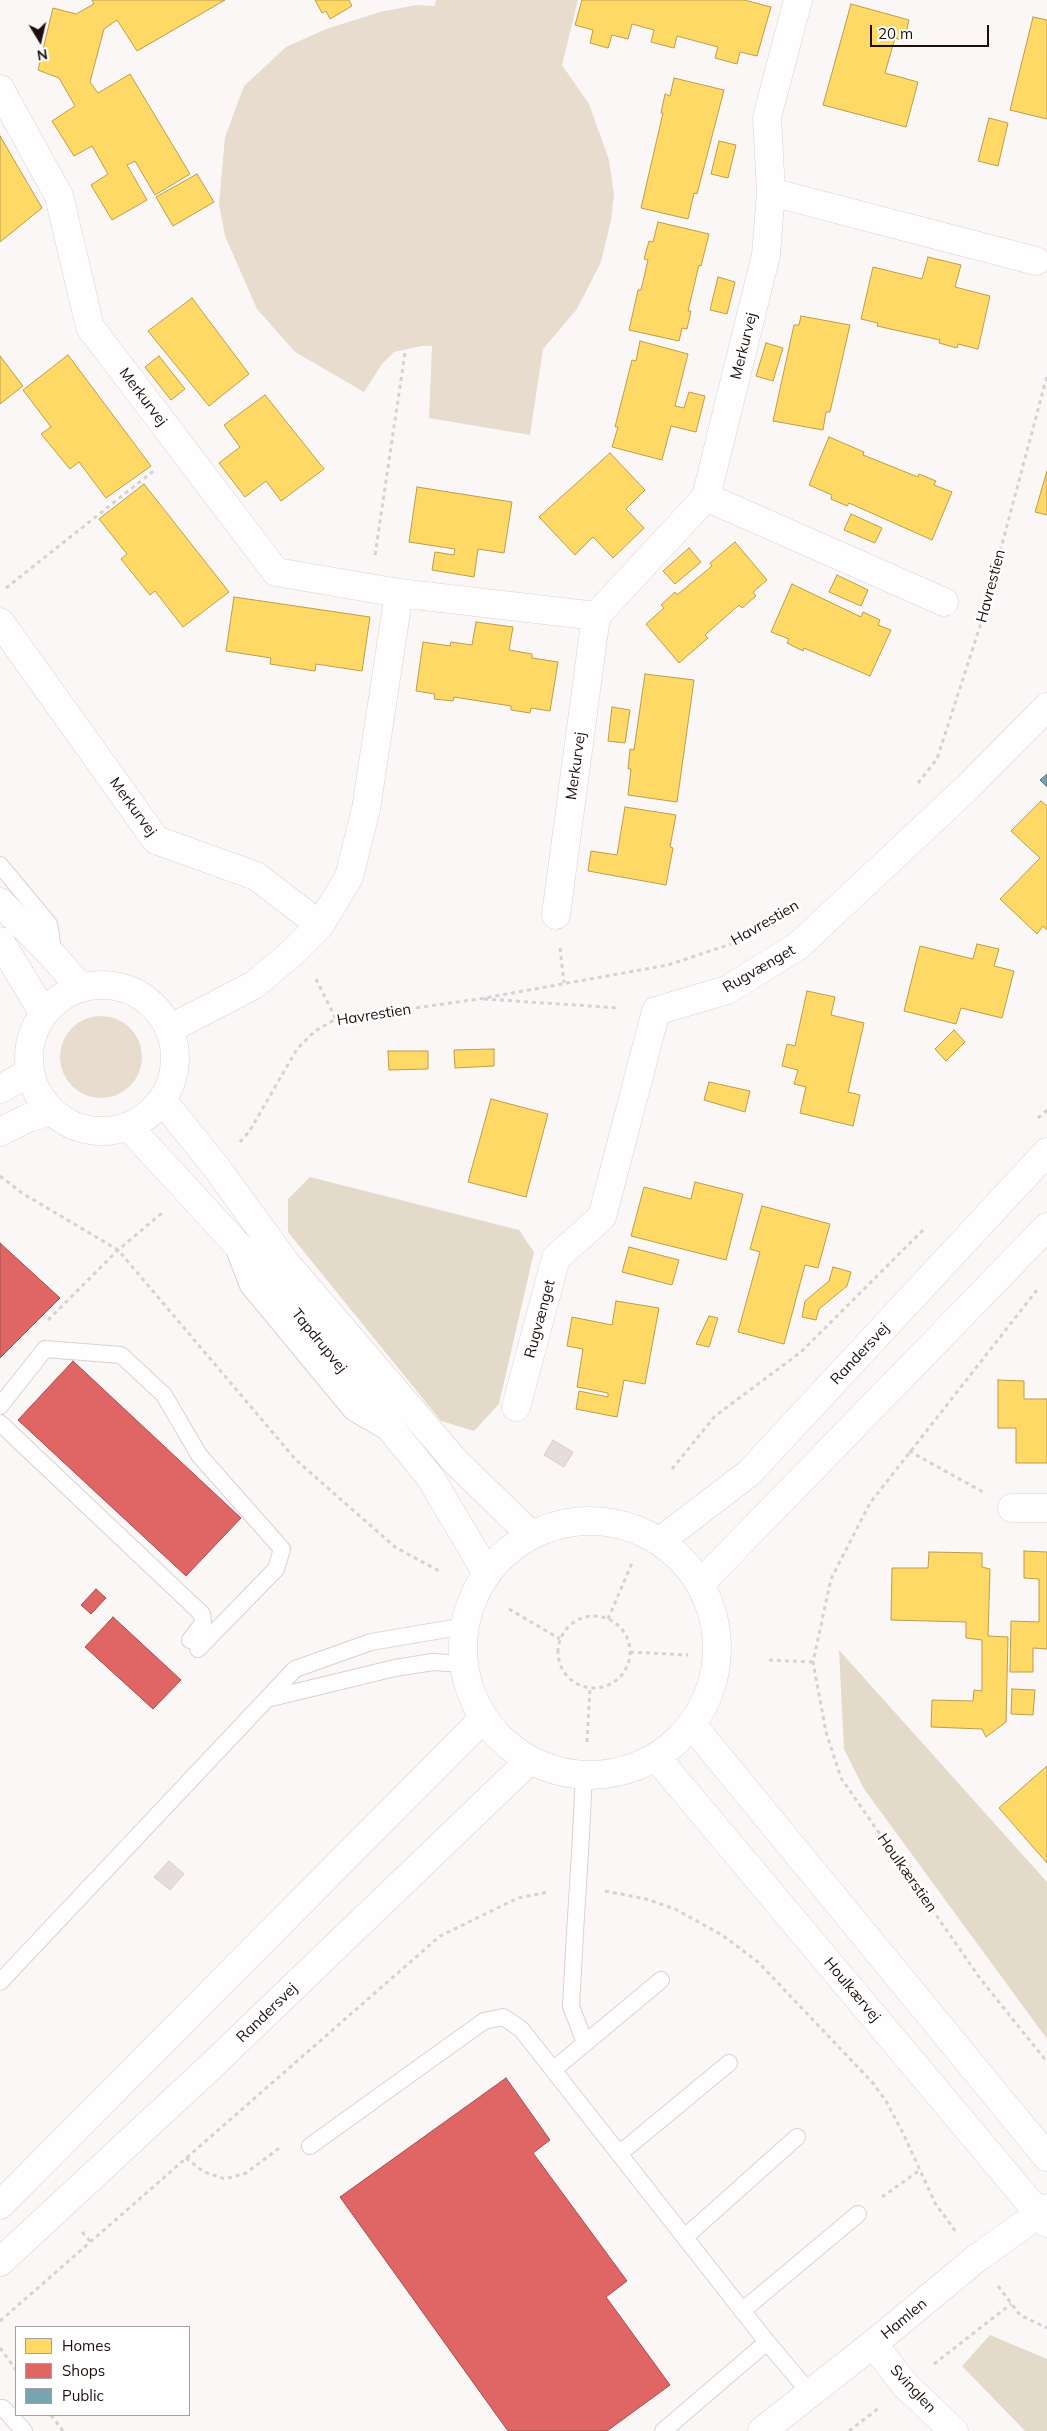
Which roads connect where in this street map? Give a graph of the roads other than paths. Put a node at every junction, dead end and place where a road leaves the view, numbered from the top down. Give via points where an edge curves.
1 (798, 0) edge
2 (0, 89) edge
3 (771, 192) junction
4 (1036, 261) dead end
5 (706, 497) junction
6 (399, 593) junction
7 (944, 602) dead end
8 (596, 616) junction
9 (0, 622) edge
10 (1047, 707) edge
11 (0, 865) edge
12 (0, 902) edge
13 (556, 916) dead end
14 (320, 926) junction
15 (0, 941) edge
16 (54, 957) junction
17 (81, 988) junction
18 (44, 1014) junction
19 (169, 1029) junction
20 (30, 1072) junction
21 (0, 1089) edge
22 (162, 1100) junction
23 (51, 1111) junction
24 (128, 1126) junction
25 (0, 1132) edge
26 (1047, 1152) edge
27 (1047, 1227) edge
28 (0, 1406) edge
29 (516, 1407) dead end
30 (0, 1423) edge
31 (1012, 1508) road end
32 (1047, 1508) edge
33 (531, 1535) junction
34 (660, 1541) junction
35 (487, 1573) junction
36 (700, 1583) junction
37 (465, 1626) junction
38 (464, 1664) junction
39 (267, 1698) junction
40 (484, 1718) junction
41 (692, 1725) junction
42 (656, 1757) junction
43 (530, 1760) junction
44 (584, 1775) junction
45 (661, 1980) dead end
46 (0, 1982) edge
47 (584, 2043) junction
48 (729, 2063) dead end
49 (553, 2070) junction
50 (797, 2137) dead end
51 (310, 2146) road end
52 (619, 2154) junction
53 (1047, 2157) edge
54 (1, 2203) edge
55 (858, 2214) road end
56 (1045, 2215) edge
57 (685, 2237) junction
58 (0, 2262) edge
59 (742, 2311) junction
60 (767, 2342) junction
61 (873, 2344) junction
62 (810, 2393) junction
63 (0, 2408) edge
64 (24, 2431) edge
65 (663, 2431) edge
66 (762, 2431) edge
67 (954, 2431) edge

1 - 3 street, Merkurvej via 768,117
2 - 6 street, Merkurvej via 59,196 90,327 276,572
3 - 4 street
3 - 5 street, Merkurvej via 766,255
5 - 7 street
5 - 8 street, Merkurvej
6 - 8 street, Merkurvej
6 - 14 street via 366,809 349,877
8 - 13 street, Merkurvej
9 - 14 street, Merkurvej via 156,840 256,876
10 - 29 street, Rugvænget via 969,786 798,946 728,990 656,1011 602,1217 556,1258
11 - 16 lane via 50,924
12 - 16 street
14 - 19 street via 254,985
15 - 18 street
16 - 17 street
17 - 18 street via 55,1003
17 - 19 street via 102,985 136,994 158,1010
18 - 20 street via 31,1041
19 - 22 street via 175,1065 171,1084
20 - 21 street
20 - 23 street via 38,1094
22 - 24 street via 147,1116
22 - 33 street, Tapdrupvej via 285,1262 454,1460
23 - 24 street via 68,1123 87,1130 108,1131
23 - 25 street
24 - 35 street, Tapdrupvej via 265,1275 430,1477
26 - 34 street, Randersvej via 750,1473
27 - 36 street
28 - 30 lane via 45,1349 121,1355 164,1394 199,1455 282,1549 276,1569 194,1644 203,1623 202,1614
31 - 32 street
33 - 34 street via 563,1524 596,1520 630,1526
33 - 35 street via 507,1551
34 - 36 street via 683,1560
35 - 37 street via 469,1607
36 - 41 street via 715,1618 718,1656 710,1692
37 - 38 street
37 - 39 lane via 371,1642 295,1669
38 - 39 lane via 433,1662 395,1668
38 - 40 street via 471,1692
39 - 46 lane
40 - 43 street via 504,1742
40 - 54 street
41 - 42 street
41 - 53 street
42 - 44 street via 631,1769
42 - 56 street, Houlkærvej
43 - 44 street via 553,1770
43 - 58 street, Randersvej via 208,2070
44 - 47 lane, bridge via 571,2006
45 - 47 lane
47 - 49 lane
48 - 52 lane
49 - 51 lane via 521,2029 503,2017 484,2021
49 - 52 lane
50 - 57 lane
52 - 57 lane
55 - 59 lane
56 - 61 street, Hamlen via 977,2258
57 - 59 lane
59 - 60 lane
60 - 62 lane
60 - 65 lane
61 - 62 street, Hamlen
61 - 67 street, Svinglen via 906,2386
62 - 66 street, Hamlen
63 - 64 lane via 4,2408

